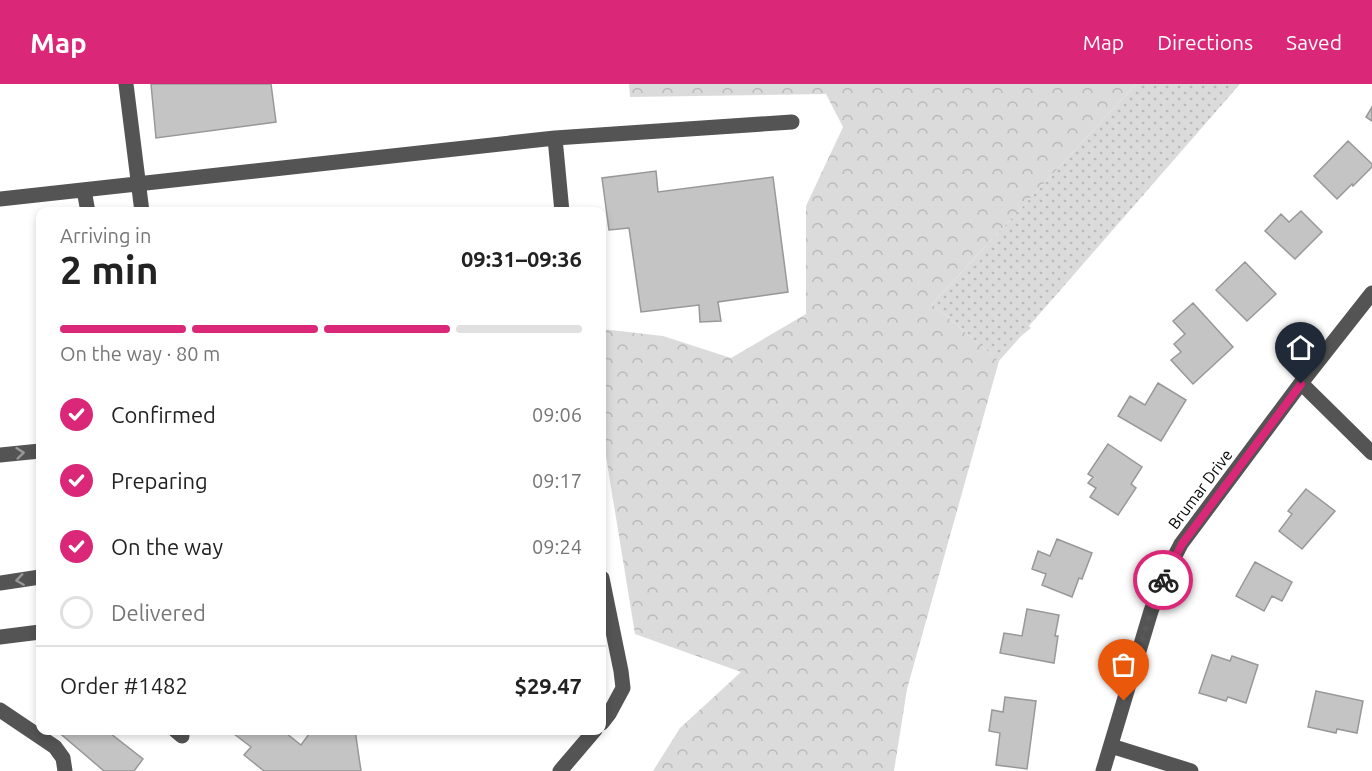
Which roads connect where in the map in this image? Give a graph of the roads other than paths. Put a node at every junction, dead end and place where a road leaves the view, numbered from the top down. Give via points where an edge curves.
1 (126, 84) edge
2 (792, 123) dead end
3 (555, 138) junction
4 (138, 184) junction
5 (84, 190) junction
6 (0, 199) edge
7 (87, 207) edge
8 (141, 207) edge
9 (561, 207) edge
10 (1372, 293) edge
11 (1301, 384) junction
12 (36, 451) edge
13 (1372, 453) edge
14 (0, 455) edge
15 (36, 578) edge
16 (0, 583) edge
17 (606, 598) edge
18 (36, 632) edge
19 (0, 637) edge
20 (0, 710) edge
21 (606, 718) edge
22 (36, 734) edge
23 (38, 735) edge
24 (591, 735) edge
25 (1111, 746) junction
26 (65, 771) edge
27 (560, 771) edge
28 (1102, 771) edge
29 (1191, 771) edge

1 - 4 street
2 - 3 street
3 - 4 street
3 - 9 street
4 - 5 street
4 - 8 street
5 - 6 street
5 - 7 street
10 - 11 street, Brumar Drive
11 - 13 street
11 - 25 street, Brumar Drive via 1182,544 1165,574
14 -> 12 street
15 -> 16 street
17 - 21 street via 622,688
18 - 19 street
20 - 22 street
23 - 26 street via 56,747
24 - 27 street
25 - 28 street, Brumar Drive
25 - 29 street

